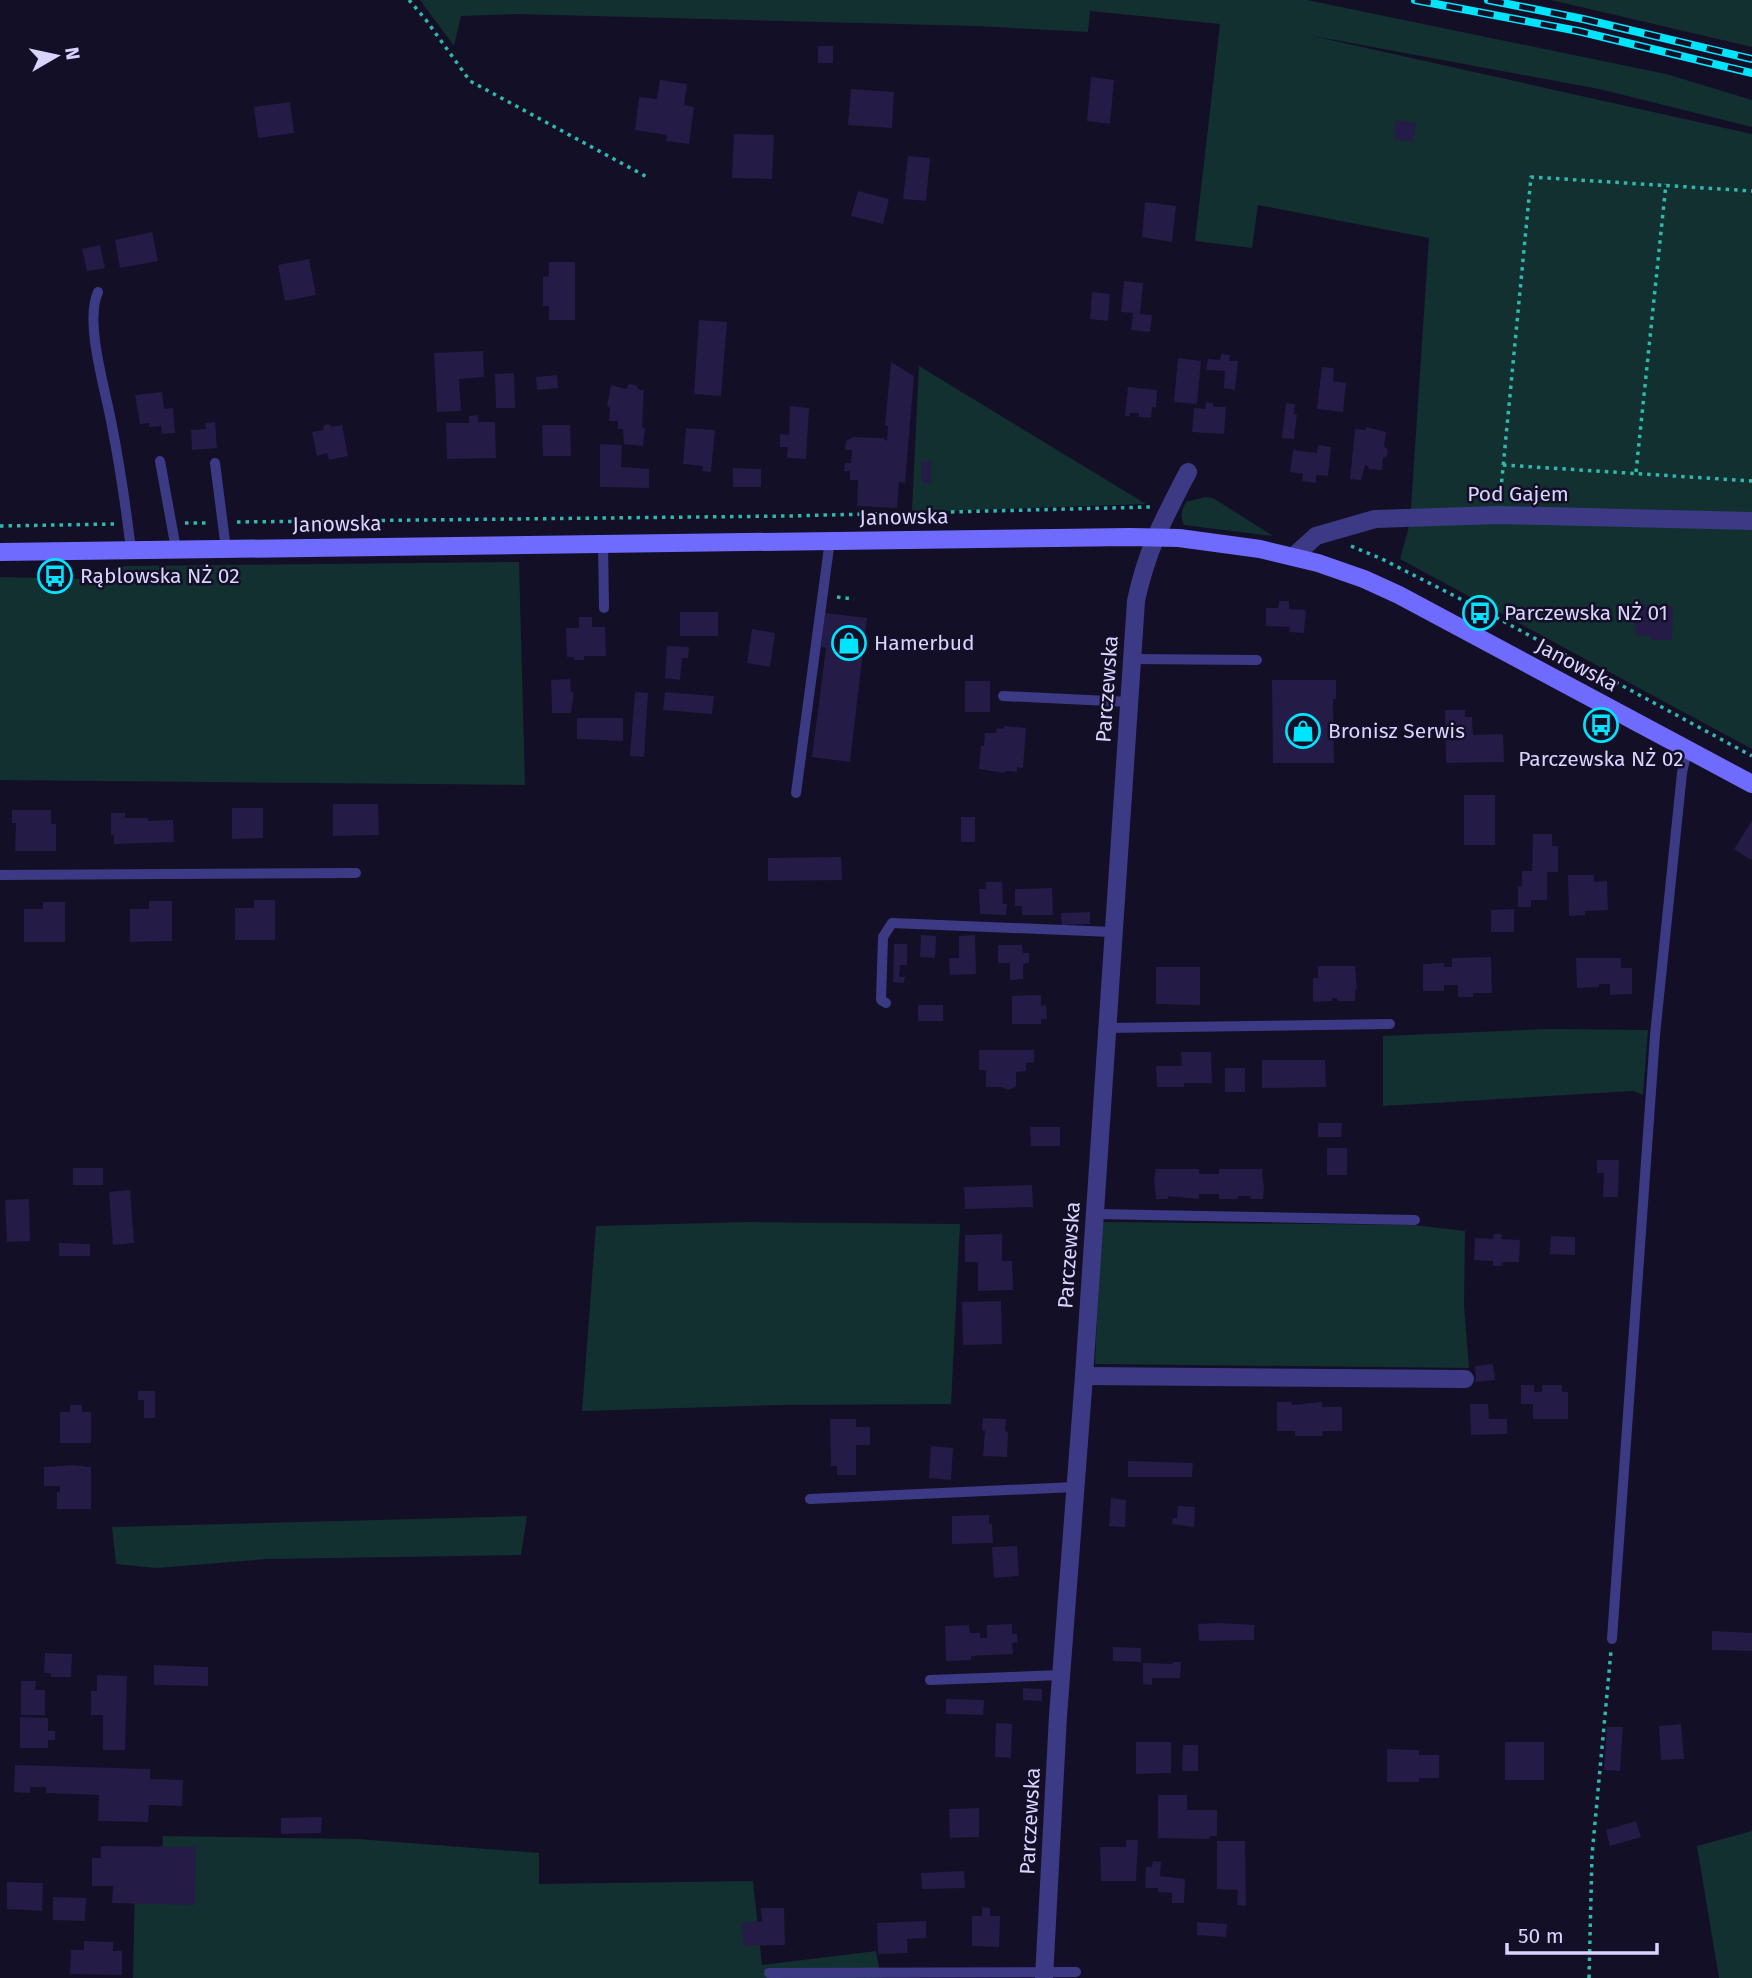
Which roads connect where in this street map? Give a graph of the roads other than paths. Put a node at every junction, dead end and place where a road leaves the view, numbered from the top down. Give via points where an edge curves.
1 (98, 292) dead end
2 (160, 461) dead end
3 (215, 463) dead end
4 (1188, 472) dead end
5 (1752, 521) edge
6 (1154, 537) junction
7 (830, 540) junction
8 (603, 543) junction
9 (176, 549) junction
10 (226, 549) junction
11 (131, 550) junction
12 (0, 552) edge
13 (1294, 556) junction
14 (604, 608) dead end
15 (1132, 659) junction
16 (1257, 660) dead end
17 (1003, 696) dead end
18 (1129, 702) junction
19 (1687, 750) junction
20 (1752, 784) edge
21 (796, 793) dead end
22 (356, 873) dead end
23 (0, 875) edge
24 (1112, 932) junction
25 (886, 1003) dead end
26 (1390, 1024) dead end
27 (1106, 1028) junction
28 (1094, 1214) junction
29 (1415, 1220) dead end
30 (1084, 1376) junction
31 (1465, 1379) dead end
32 (1075, 1487) junction
33 (810, 1499) dead end
34 (1612, 1639) road end
35 (1061, 1675) junction
36 (930, 1680) dead end
37 (1076, 1972) dead end
38 (769, 1973) dead end
39 (1044, 1975) edge

1 - 11 lane via 92,305 96,348
2 - 9 lane
3 - 10 lane
4 - 6 street, Parczewska
5 - 13 street, Pod Gajem via 1498,515 1376,519 1316,536
6 - 7 street, Janowska
6 - 13 street, Janowska via 1234,544
6 - 15 street, Parczewska via 1136,601
7 - 8 street, Janowska
7 - 21 lane
8 - 10 street, Janowska
8 - 14 lane
9 - 10 street, Janowska
9 - 11 street, Janowska
11 - 12 street, Janowska
13 - 19 street, Janowska via 1399,595
15 - 16 lane
15 - 18 street, Parczewska
17 - 18 lane
18 - 24 street, Parczewska
19 - 20 street, Janowska
19 - 34 lane via 1655,1035
22 - 23 lane
24 - 25 lane via 892,923 883,937 881,1000
24 - 27 street, Parczewska
26 - 27 lane
27 - 28 street, Parczewska
28 - 29 lane
28 - 30 street, Parczewska
30 - 31 street
30 - 32 street, Parczewska
32 - 33 lane
32 - 35 street, Parczewska
35 - 36 lane
35 - 39 street, Parczewska
37 - 39 lane
38 - 39 lane

